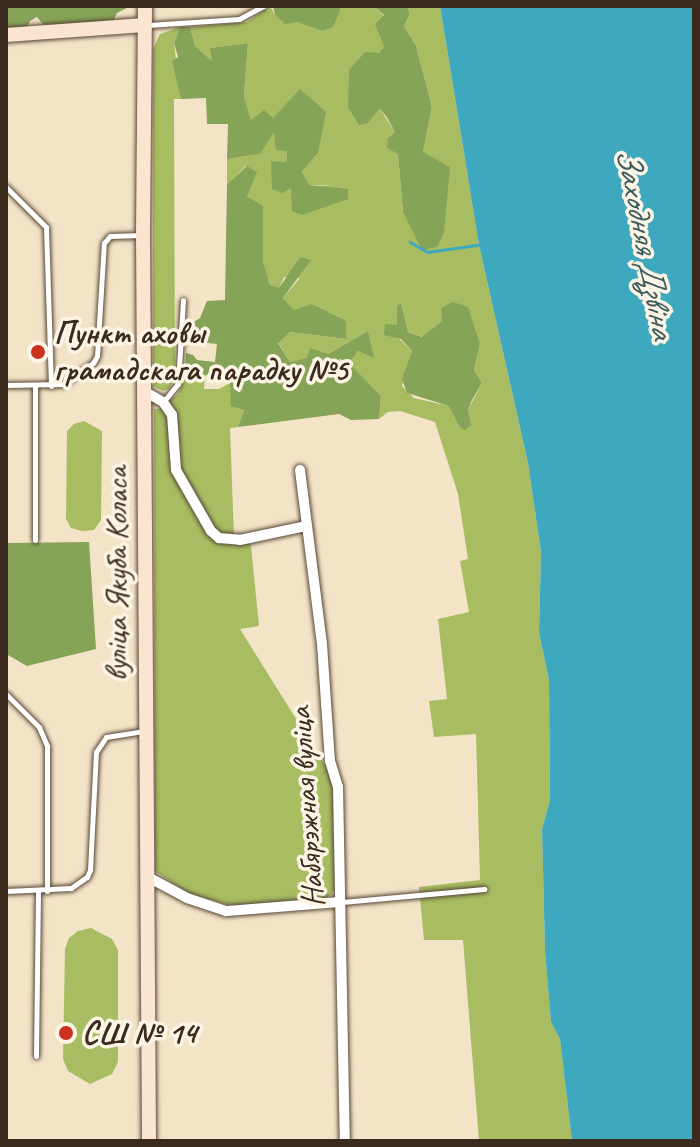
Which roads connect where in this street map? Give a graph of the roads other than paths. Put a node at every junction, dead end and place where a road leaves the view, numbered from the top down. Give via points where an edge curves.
1 (145, 6) edge
2 (263, 6) edge
3 (145, 25) junction
4 (6, 35) edge
5 (6, 187) edge
6 (143, 234) junction
7 (183, 300) dead end
8 (6, 385) edge
9 (35, 386) junction
10 (51, 386) junction
11 (144, 391) junction
12 (163, 402) junction
13 (300, 470) dead end
14 (306, 526) junction
15 (35, 540) dead end
16 (6, 694) edge
17 (146, 731) junction
18 (146, 876) junction
19 (484, 889) dead end
20 (6, 891) edge
21 (38, 891) junction
22 (47, 891) junction
23 (341, 902) junction
24 (36, 1056) dead end
25 (149, 1141) edge
26 (345, 1141) edge

1 - 3 street, вуліца Якуба Коласа
2 - 3 lane via 239,19
3 - 4 street
3 - 6 street, вуліца Якуба Коласа
5 - 10 lane via 46,227
6 - 10 lane via 110,236 104,243 97,356 73,379
6 - 11 street, вуліца Якуба Коласа
7 - 12 lane via 178,384
8 - 9 lane
9 - 10 lane
9 - 15 lane
11 - 12 street
11 - 17 street, вуліца Якуба Коласа
12 - 14 street via 172,415 176,470 219,538 240,540
13 - 14 street, Набярэжная вуліца
14 - 23 street, Набярэжная вуліца via 330,761 338,787
16 - 22 lane via 39,727 47,746
17 - 18 street, вуліца Якуба Коласа
17 - 22 lane via 114,734 100,745 90,870 71,888
18 - 23 street via 226,911
18 - 25 street, вуліца Якуба Коласа
19 - 23 lane
20 - 21 lane
21 - 22 lane
21 - 24 lane
23 - 26 street, Набярэжная вуліца

